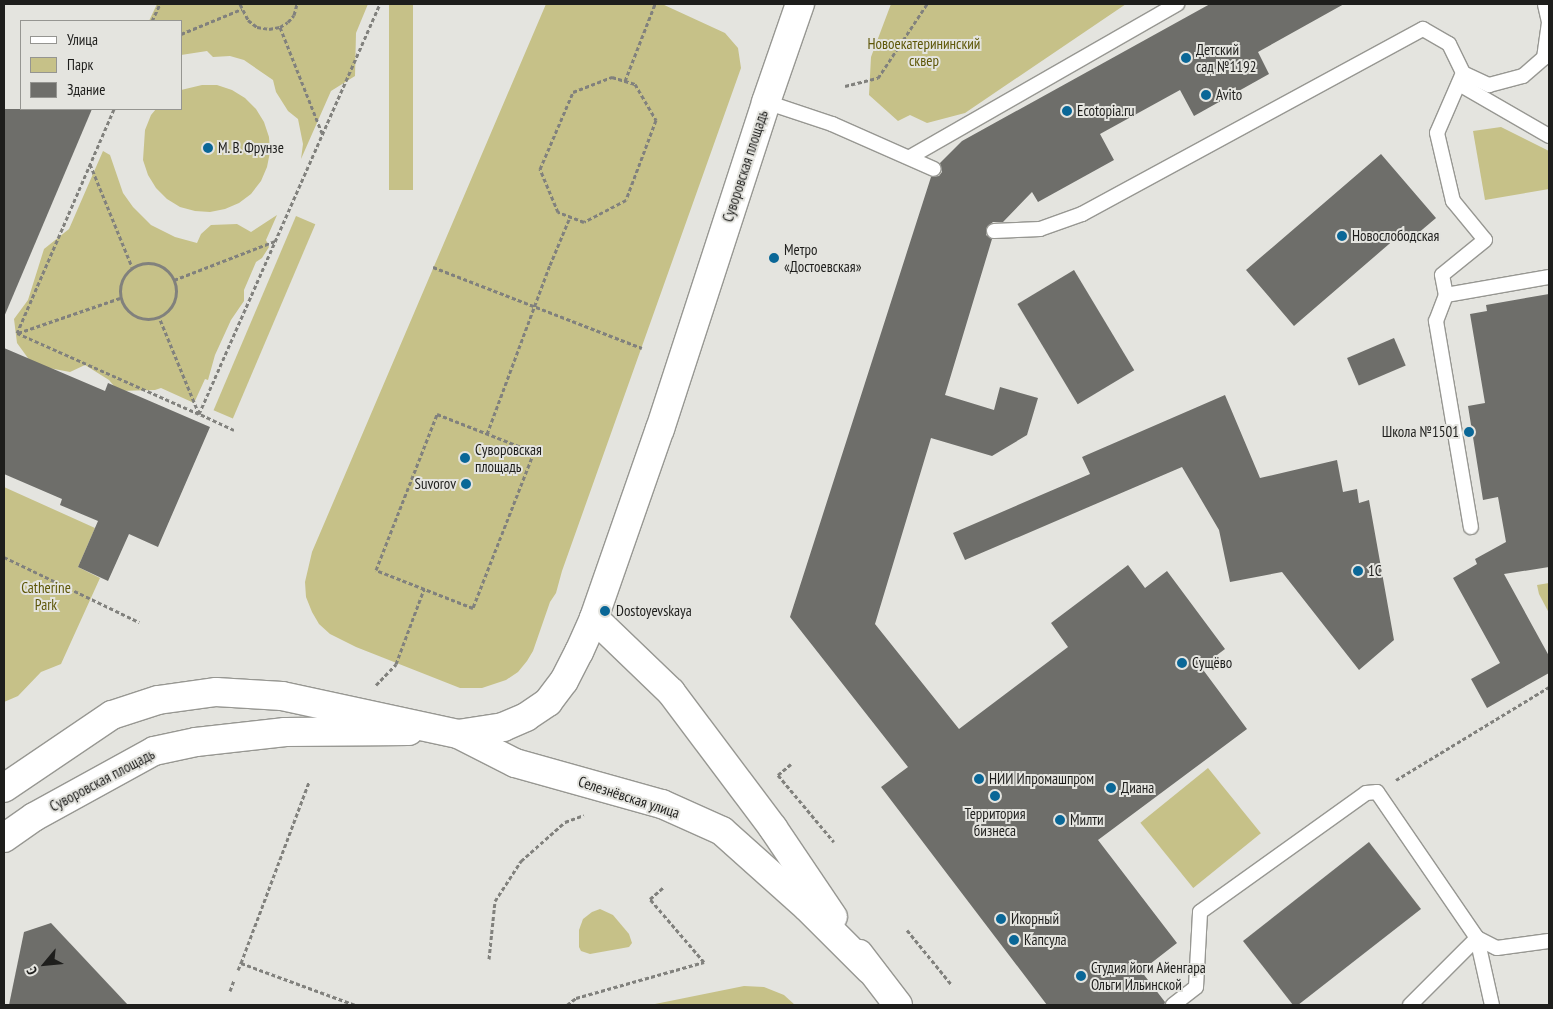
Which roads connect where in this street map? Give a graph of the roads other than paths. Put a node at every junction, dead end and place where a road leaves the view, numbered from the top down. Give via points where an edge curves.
1 (800, 4) edge
2 (1177, 4) edge
3 (1545, 4) edge
4 (1461, 79) junction
5 (766, 102) junction
6 (1549, 136) edge
7 (910, 157) junction
8 (934, 169) dead end
9 (994, 230) dead end
10 (1549, 277) edge
11 (1446, 295) junction
12 (1471, 527) dead end
13 (594, 618) junction
14 (458, 734) junction
15 (4, 788) edge
16 (4, 838) edge
17 (1477, 938) junction
18 (1549, 941) edge
19 (870, 970) junction
20 (898, 1005) edge
21 (1172, 1005) edge
22 (1410, 1005) edge
23 (1492, 1005) edge

1 - 5 main road, Суворовская площадь
2 - 7 lane
3 - 4 lane via 1548,22 1544,58 1523,76 1489,85
4 - 6 lane
4 - 9 lane via 1449,44 1423,29 1082,214 1040,229
4 - 11 lane via 1437,133 1453,201 1486,240 1442,275
5 - 7 lane via 832,124
5 - 13 main road, Суворовская площадь via 660,429
7 - 8 lane
10 - 11 lane
11 - 12 lane via 1436,321
13 - 14 main road, Суворовская площадь via 564,681 548,702 503,727
13 - 19 main road, Селезнёвская улица via 671,692 773,828
14 - 15 main road via 282,696 216,692 158,700 112,715
14 - 16 main road, Суворовская площадь via 390,729 285,732 177,745 132,761 34,817
14 - 19 main road, Селезнёвская улица via 515,763 662,804 722,831 808,907
17 - 18 lane via 1497,948
17 - 21 lane via 1377,792 1366,793 1200,912 1196,986
17 - 22 lane
17 - 23 lane
19 - 20 main road, Селезнёвская улица

